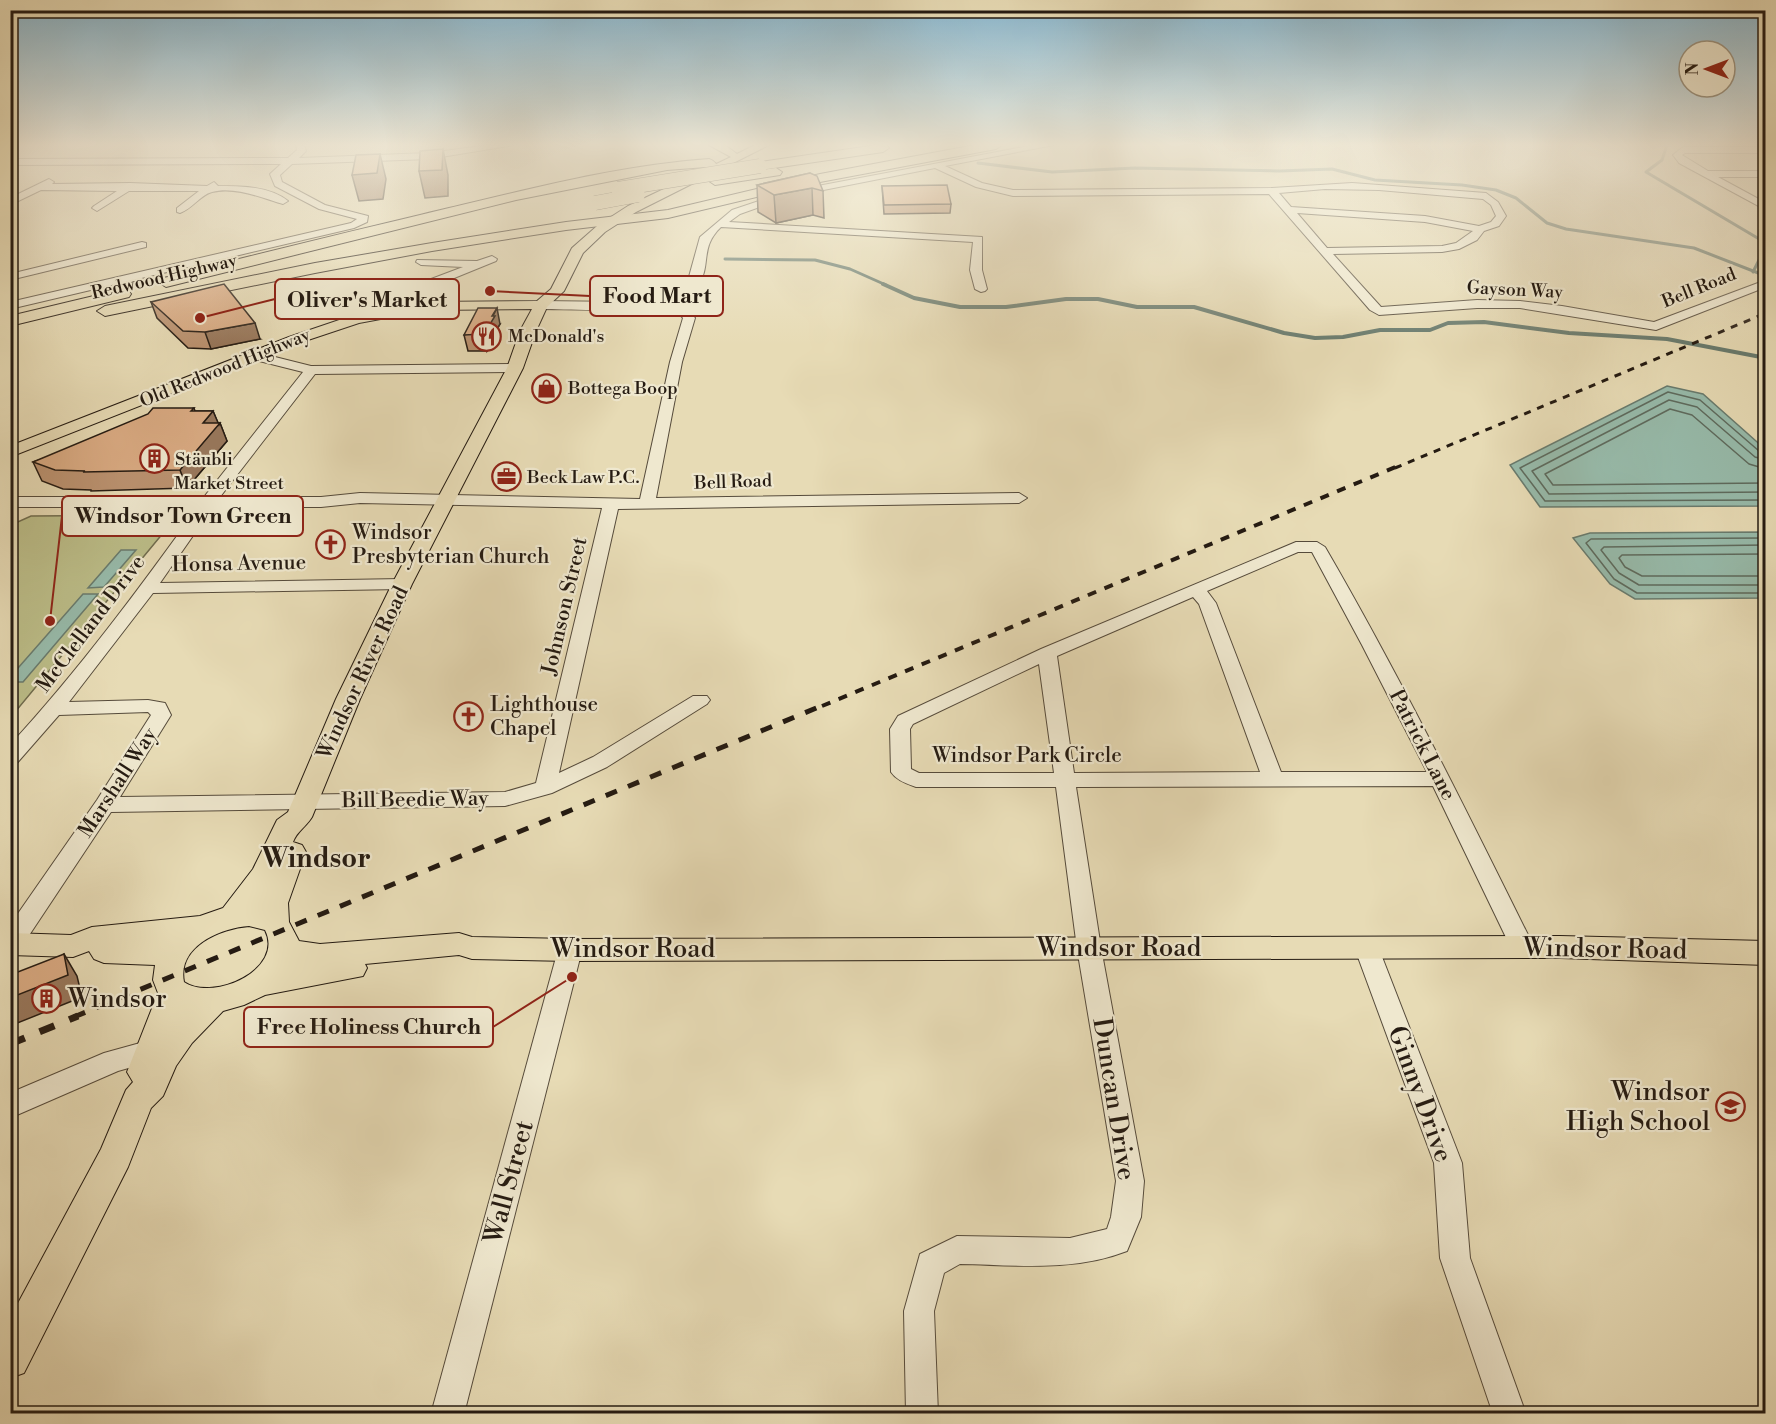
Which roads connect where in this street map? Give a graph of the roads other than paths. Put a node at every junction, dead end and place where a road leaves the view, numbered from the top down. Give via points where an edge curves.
1 (344, 211) edge
2 (451, 211) edge
3 (503, 211) edge
4 (610, 211) edge
5 (632, 211) edge
6 (679, 211) edge
7 (737, 211) edge
8 (1291, 211) edge
9 (1313, 211) edge
10 (1499, 211) edge
11 (519, 218) dead end
12 (614, 220) junction
13 (590, 223) junction
14 (719, 224) junction
15 (1480, 229) junction
16 (537, 230) junction
17 (571, 238) joint
18 (142, 245) dead end
19 (1324, 251) junction
20 (492, 259) dead end
21 (421, 262) dead end
22 (480, 264) junction
23 (10, 277) edge
24 (1764, 283) edge
25 (693, 285) junction
26 (981, 289) dead end
27 (540, 298) junction
28 (406, 302) junction
29 (103, 305) junction
30 (678, 305) junction
31 (10, 306) edge
32 (614, 306) junction
33 (10, 321) edge
34 (1647, 327) joint
35 (10, 333) edge
36 (255, 356) junction
37 (515, 368) junction
38 (311, 370) junction
39 (56, 436) junction
40 (10, 452) edge
41 (10, 459) edge
42 (1019, 498) dead end
43 (448, 500) junction
44 (10, 502) edge
45 (208, 503) junction
46 (611, 504) junction
47 (647, 504) junction
48 (1317, 547) joint
49 (402, 584) junction
50 (148, 588) junction
51 (1197, 591) junction
52 (1047, 653) junction
53 (700, 700) dead end
54 (54, 709) junction
55 (10, 758) edge
56 (1273, 779) junction
57 (1441, 779) junction
58 (1066, 780) junction
59 (545, 788) junction
60 (105, 805) junction
61 (302, 810) junction
62 (219, 921) junction
63 (281, 935) junction
64 (11, 944) edge
65 (73, 946) junction
66 (1522, 947) junction
67 (472, 948) junction
68 (1089, 948) junction
69 (1367, 948) junction
70 (570, 950) junction
71 (1766, 953) edge
72 (171, 959) junction
73 (258, 984) junction
74 (174, 992) junction
75 (213, 1001) junction
76 (151, 1051) junction
77 (138, 1100) junction
78 (10, 1106) edge
79 (10, 1359) edge
80 (447, 1413) edge
81 (922, 1413) edge
82 (1510, 1413) edge

1 - 31 street via 364,218 354,225
2 - 29 highway via 262,256
3 - 29 highway, Redwood Highway, bridge via 347,242
4 - 13 main road
5 - 12 main road
6 - 12 highway
7 - 14 street
8 - 19 street
9 - 15 street via 1415,218
10 - 15 street via 1502,216 1494,224
11 - 29 highway, Redwood Highway
12 - 13 highway
12 - 27 main road via 577,251 557,291
13 - 16 highway
13 - 17 main road
14 - 25 street via 705,237
14 - 26 street via 978,239 976,270
15 - 19 street via 1459,246 1442,249
16 - 17 highway via 563,231
16 - 29 highway
18 - 23 street
19 - 34 street, Gayson Way via 1379,311 1477,304 1530,305
20 - 22 street
21 - 22 street
22 - 28 street
24 - 34 street, Bell Road via 1662,325
25 - 30 street via 695,295
25 - 32 street via 665,302
27 - 28 main road, Old Redwood Highway via 450,305
27 - 32 street
27 - 37 main road, Windsor River Road
28 - 36 main road, Old Redwood Highway
29 - 33 highway, Redwood Highway
29 - 35 highway, Redwood Highway
30 - 32 street
30 - 47 street via 689,318
36 - 38 street
36 - 39 main road, Old Redwood Highway
37 - 38 street
37 - 43 main road, Windsor River Road
38 - 45 street, McClelland Drive
39 - 40 main road, Old Redwood Highway
39 - 41 main road, Old Redwood Highway
42 - 47 street, Bell Road
43 - 45 street, Market Street via 360,498
43 - 46 street, Bell Road
43 - 49 main road, Windsor River Road
44 - 45 street, Market Street
45 - 50 street, McClelland Drive
46 - 47 street, Bell Road
46 - 59 street, Johnson Street
48 - 51 street, Windsor Park Circle via 1296,547
48 - 57 street, Patrick Lane
49 - 50 street, Honsa Avenue
49 - 61 main road, Windsor River Road
50 - 54 street, McClelland Drive
51 - 52 street, Windsor Park Circle
51 - 56 street via 1207,603
52 - 58 street, Duncan Drive
52 - 58 street, Windsor Park Circle via 905,720 900,729 901,772 916,780
53 - 59 street, Bill Beedie Way via 600,762
54 - 55 street, McClelland Drive
54 - 60 street, Marshall Way via 158,707 161,715
56 - 57 street, Windsor Park Circle
56 - 58 street, Windsor Park Circle
57 - 66 street, Patrick Lane
58 - 68 street, Duncan Drive
59 - 61 street, Bill Beedie Way via 505,799
60 - 61 street, Bill Beedie Way
60 - 64 street, Marshall Way
61 - 62 main road, Windsor River Road via 286,827 265,874
61 - 63 main road, Windsor River Road via 302,826 274,903
62 - 63 main road via 255,916
62 - 65 main road via 172,932 92,938
62 - 72 main road via 186,941
63 - 67 main road, Windsor Road via 302,955 459,944
63 - 73 main road via 276,968
64 - 65 main road
65 - 72 main road via 83,951 135,951
66 - 69 main road, Windsor Road
66 - 71 main road, Windsor Road
67 - 70 main road, Windsor Road
67 - 73 main road, Windsor Road via 456,955
68 - 69 main road, Windsor Road
68 - 70 main road, Windsor Road
68 - 81 street, Duncan Drive via 1130,1181 1126,1217 1117,1241 1070,1252 957,1250 931,1264 920,1311
69 - 82 street, Ginny Drive via 1448,1163 1455,1258
70 - 80 street, Wall Street
72 - 74 main road via 168,980
73 - 75 main road
74 - 75 main road via 195,1001
74 - 76 main road
75 - 77 main road via 180,1034 151,1086
76 - 77 main road via 137,1087
76 - 78 street via 113,1061
77 - 79 main road via 116,1156

